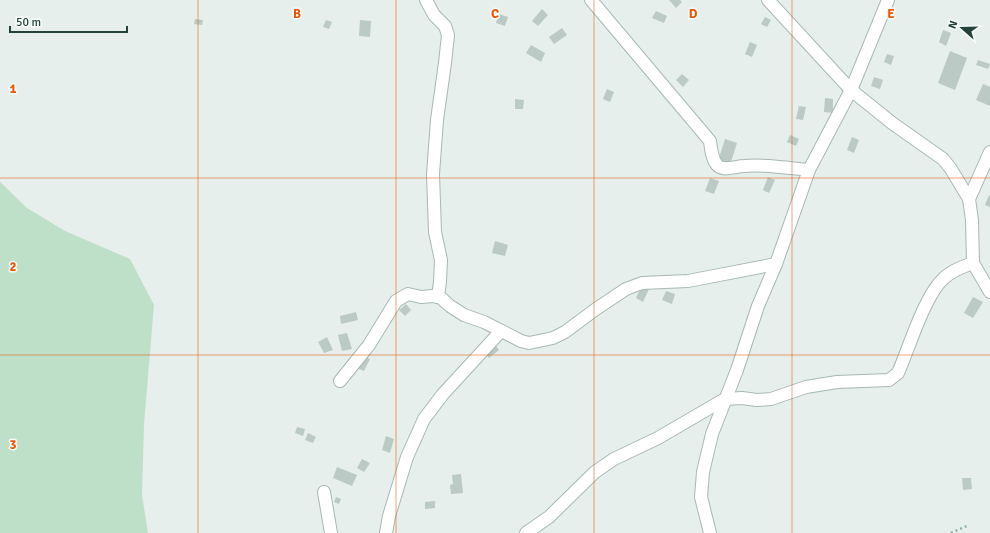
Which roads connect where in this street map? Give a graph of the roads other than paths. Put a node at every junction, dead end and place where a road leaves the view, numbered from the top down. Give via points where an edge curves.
1 (426, 0) edge
2 (592, 0) edge
3 (768, 0) edge
4 (888, 0) edge
5 (852, 90) junction
6 (990, 152) edge
7 (809, 170) junction
8 (969, 199) junction
9 (973, 263) junction
10 (776, 264) junction
11 (990, 292) edge
12 (438, 296) junction
13 (501, 331) junction
14 (340, 381) dead end
15 (725, 399) junction
16 (324, 492) dead end
17 (331, 533) edge
18 (386, 533) edge
19 (526, 533) edge
20 (710, 533) edge

1 - 12 street via 434,15 445,26 448,35 433,174 435,232 441,260
2 - 7 street via 710,141 717,165 726,169 752,165
3 - 5 street
4 - 5 street
5 - 7 street
5 - 8 street via 942,159
6 - 8 street
7 - 10 street
8 - 9 street
9 - 11 street
9 - 15 street via 956,269 943,279 931,295 898,373 893,378 806,387 771,399
10 - 13 street via 688,281 642,283 626,289 565,332 537,342 521,341
10 - 15 street
12 - 13 street via 464,315
12 - 14 street via 421,297 408,294 396,301 369,345
13 - 18 street via 443,394 424,419 406,457
15 - 19 street via 595,472 549,517
15 - 20 street via 712,434 703,472 701,496
16 - 17 street

